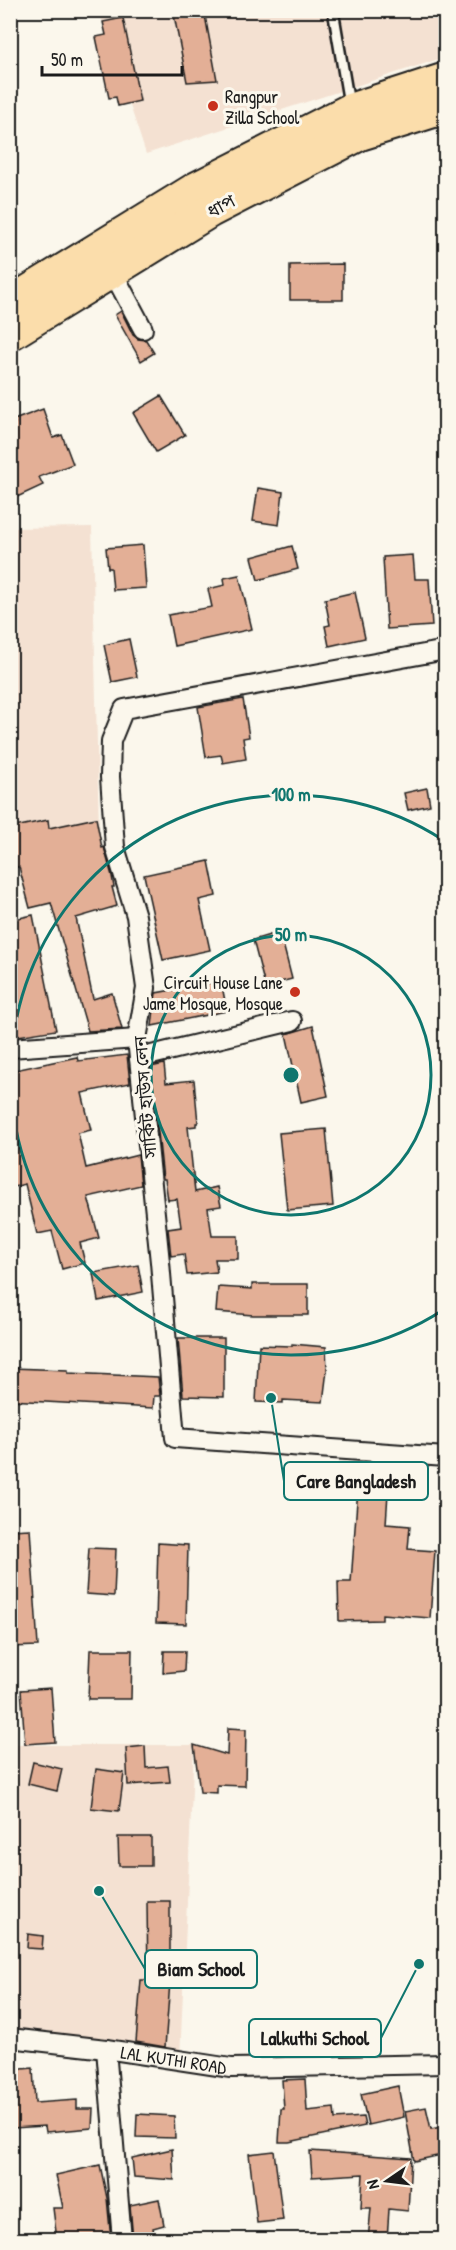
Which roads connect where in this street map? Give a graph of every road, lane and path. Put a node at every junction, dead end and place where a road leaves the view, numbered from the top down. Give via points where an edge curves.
1 (333, 10) edge
2 (446, 79) edge
3 (446, 107) edge
4 (350, 110) junction
5 (106, 260) junction
6 (10, 303) edge
7 (143, 329) dead end
8 (10, 334) edge
9 (446, 650) edge
10 (292, 1021) dead end
11 (137, 1039) junction
12 (10, 1048) edge
13 (140, 1058) junction
14 (446, 1457) edge
15 (10, 2038) edge
16 (106, 2049) junction
17 (446, 2064) edge
18 (122, 2240) edge

1 - 4 lane
2 - 4 highway, ধাপ
3 - 5 highway, ধাপ via 360,134
4 - 5 highway, ধাপ via 197,188
5 - 6 highway, ধাপ
5 - 7 street
5 - 8 highway, ধাপ
9 - 11 street, সার্কিট হাউস লেন via 124,709 111,741 110,777 116,847 136,916 146,988
10 - 13 street
11 - 12 street
11 - 13 street, সার্কিট হাউস লেন
13 - 14 street, সার্কিট হাউস লেন via 174,1438
15 - 16 street, LAL KUTHI ROAD
16 - 17 street, LAL KUTHI ROAD via 231,2068
16 - 18 street

